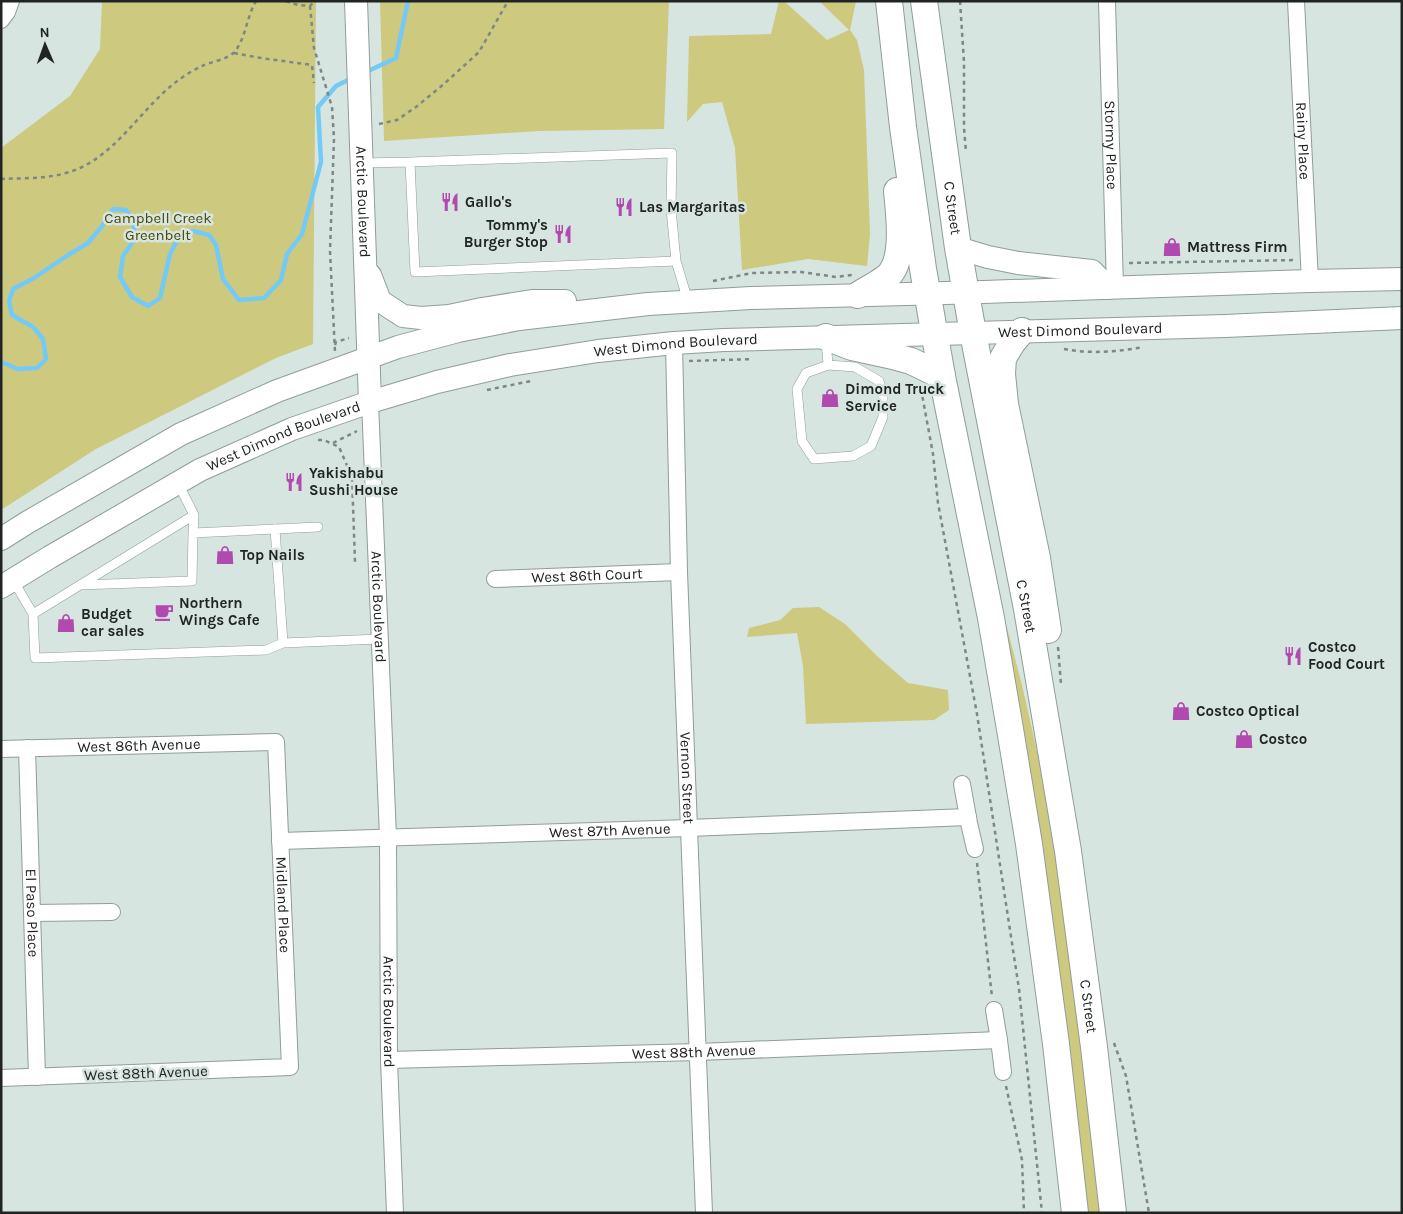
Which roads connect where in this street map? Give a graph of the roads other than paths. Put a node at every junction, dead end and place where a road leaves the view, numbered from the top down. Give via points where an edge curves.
1 (11, 1) edge
2 (356, 1) edge
3 (882, 1) edge
4 (889, 1) edge
5 (924, 1) edge
6 (1106, 1) edge
7 (1296, 1) edge
8 (1, 20) edge
9 (410, 162) junction
10 (362, 163) junction
11 (714, 207) dead end
12 (671, 209) junction
13 (958, 248) junction
14 (676, 260) junction
15 (366, 266) junction
16 (1310, 270) junction
17 (1402, 279) edge
18 (859, 285) junction
19 (1112, 288) junction
20 (966, 292) junction
21 (686, 293) junction
22 (928, 293) junction
23 (648, 304) junction
24 (1402, 318) edge
25 (1022, 331) junction
26 (973, 333) junction
27 (935, 334) junction
28 (826, 337) junction
29 (674, 352) junction
30 (369, 357) junction
31 (828, 365) junction
32 (931, 378) junction
33 (370, 402) junction
34 (178, 483) junction
35 (194, 515) junction
36 (318, 527) dead end
37 (275, 529) junction
38 (193, 533) junction
39 (1, 539) edge
40 (679, 572) junction
41 (495, 579) dead end
42 (7, 583) edge
43 (80, 585) junction
44 (33, 614) junction
45 (380, 639) junction
46 (283, 643) junction
47 (276, 742) joint
48 (27, 748) junction
49 (1, 749) edge
50 (962, 784) dead end
51 (1057, 785) junction
52 (968, 817) junction
53 (689, 828) junction
54 (388, 837) junction
55 (280, 841) junction
56 (975, 850) road end
57 (112, 912) dead end
58 (32, 913) junction
59 (994, 1010) road end
60 (999, 1040) junction
61 (698, 1052) junction
62 (389, 1060) junction
63 (290, 1067) joint
64 (1003, 1072) road end
65 (37, 1077) junction
66 (1, 1078) edge
67 (395, 1213) edge
68 (704, 1213) edge
69 (1075, 1213) edge
70 (1112, 1213) edge

1 - 8 street
2 - 10 main road, Arctic Boulevard via 357,39 369,123
3 - 18 main road via 879,27 892,135 899,255 890,275
4 - 22 main road via 903,127
5 - 13 main road, C Street
6 - 19 street, Stormy Place
7 - 16 street, Rainy Place
9 - 10 lane
9 - 12 lane via 672,153
9 - 14 lane via 415,272
10 - 15 main road, Arctic Boulevard
11 - 12 lane
12 - 14 lane
13 - 19 main road via 988,257 1092,271
13 - 20 main road, C Street
14 - 21 lane
15 - 23 main road via 380,301 403,316 449,316 532,301
15 - 30 main road, Arctic Boulevard
16 - 17 main road
16 - 19 main road
18 - 21 main road via 751,298
18 - 22 main road
19 - 20 main road
20 - 22 main road
20 - 26 main road, C Street
21 - 23 main road
22 - 27 main road
23 - 30 main road via 519,319 458,331
24 - 25 main road, West Dimond Boulevard
25 - 26 main road, West Dimond Boulevard
25 - 51 main road via 1003,358 1002,374 1005,404 1037,558 1054,674
26 - 27 main road, West Dimond Boulevard
26 - 51 main road, C Street via 1027,609
27 - 28 main road, West Dimond Boulevard
27 - 32 main road
28 - 29 main road, West Dimond Boulevard via 724,340
28 - 31 lane
28 - 32 main road via 852,347 911,361
29 - 33 main road, West Dimond Boulevard via 598,351 510,365
29 - 40 street, Vernon Street
30 - 33 main road, Arctic Boulevard
30 - 39 main road via 276,390 181,434
31 - 31 lane via 855,367 879,381 883,393 883,417 871,446 854,456 814,459 802,441 797,389 806,373
32 - 69 main road via 991,618 1045,958
33 - 34 main road, West Dimond Boulevard via 292,429
33 - 45 street, Arctic Boulevard
34 - 35 lane
34 - 42 main road, West Dimond Boulevard
35 - 38 lane
35 - 43 lane
36 - 37 lane
37 - 38 lane
37 - 46 lane
38 - 43 lane via 192,581
40 - 41 street, West 86th Court
40 - 53 street, Vernon Street
42 - 44 lane
43 - 44 lane
44 - 46 lane via 35,658 266,650
45 - 46 lane
45 - 54 street, Arctic Boulevard
47 - 48 street, West 86th Avenue
47 - 55 street, Midland Place
48 - 49 street, West 86th Avenue
48 - 58 street, El Paso Place
50 - 52 street
51 - 70 main road, C Street via 1085,972
52 - 53 street, West 87th Avenue
52 - 56 street
53 - 54 street, West 87th Avenue
53 - 61 street, Vernon Street
54 - 55 street, West 87th Avenue
54 - 62 street, Arctic Boulevard
55 - 63 street, Midland Place
57 - 58 street
58 - 65 street, El Paso Place
59 - 60 street
60 - 61 street, West 88th Avenue
60 - 64 street
61 - 62 street, West 88th Avenue
61 - 68 street, Vernon Street
62 - 67 street, Arctic Boulevard
63 - 65 street, West 88th Avenue
65 - 66 street, West 88th Avenue

